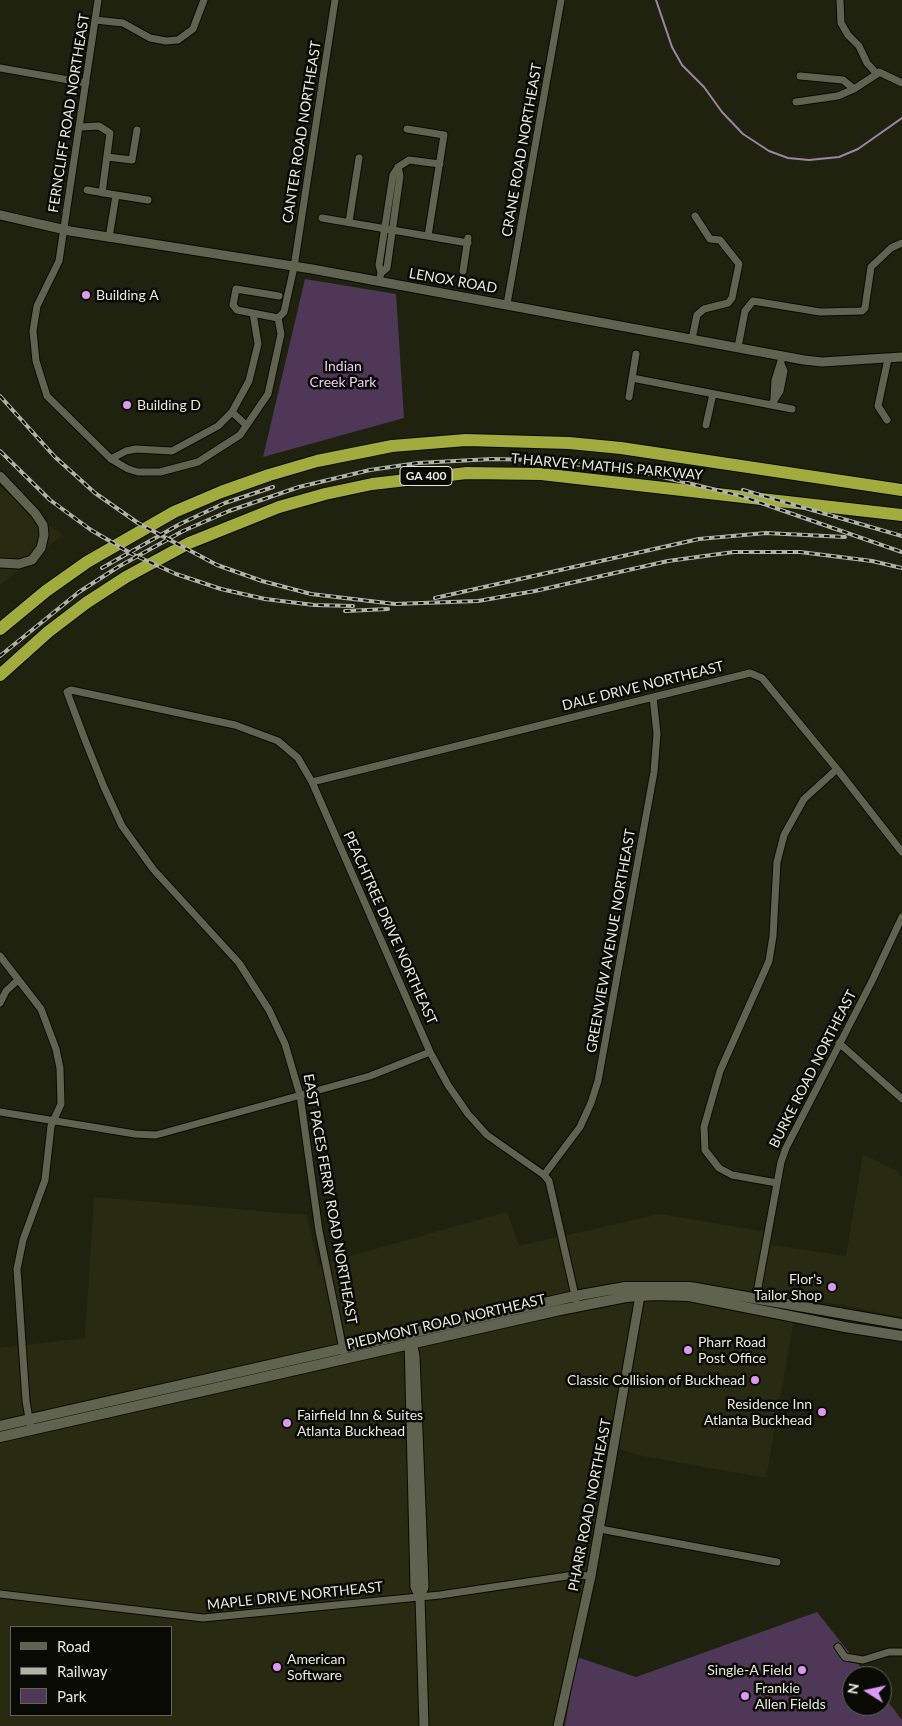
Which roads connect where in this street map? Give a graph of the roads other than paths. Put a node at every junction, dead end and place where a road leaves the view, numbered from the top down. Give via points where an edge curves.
1 (98, 0) edge
2 (204, 0) edge
3 (335, 0) edge
4 (561, 0) edge
5 (840, 0) edge
6 (95, 20) junction
7 (0, 68) edge
8 (877, 74) junction
9 (800, 76) dead end
10 (86, 83) junction
11 (902, 83) edge
12 (854, 89) junction
13 (796, 102) dead end
14 (407, 128) dead end
15 (79, 129) junction
16 (137, 130) dead end
17 (107, 157) junction
18 (359, 158) dead end
19 (440, 164) junction
20 (87, 190) dead end
21 (102, 193) junction
22 (116, 195) junction
23 (148, 200) dead end
24 (0, 215) edge
25 (695, 216) dead end
26 (322, 218) dead end
27 (349, 222) junction
28 (388, 229) junction
29 (64, 230) junction
30 (428, 236) junction
31 (108, 238) junction
32 (902, 243) edge
33 (294, 267) junction
34 (463, 271) dead end
35 (380, 277) junction
36 (279, 296) dead end
37 (507, 304) junction
38 (253, 313) junction
39 (278, 318) junction
40 (692, 339) junction
41 (738, 348) junction
42 (636, 354) dead end
43 (902, 357) edge
44 (888, 359) junction
45 (782, 360) junction
46 (632, 378) junction
47 (713, 394) junction
48 (629, 397) dead end
49 (772, 401) junction
50 (792, 409) dead end
51 (232, 412) junction
52 (887, 420) dead end
53 (246, 425) junction
54 (706, 425) dead end
55 (111, 459) junction
56 (0, 476) edge
57 (902, 490) edge
58 (902, 515) edge
59 (0, 563) edge
60 (0, 629) edge
61 (0, 675) edge
62 (67, 692) joint
63 (653, 697) junction
64 (837, 769) junction
65 (312, 782) junction
66 (902, 852) edge
67 (902, 917) edge
68 (902, 938) edge
69 (892, 939) junction
70 (0, 956) edge
71 (18, 980) junction
72 (0, 1003) edge
73 (840, 1044) junction
74 (430, 1052) junction
75 (300, 1095) junction
76 (902, 1099) edge
77 (0, 1112) edge
78 (52, 1121) junction
79 (544, 1175) junction
80 (777, 1183) junction
81 (641, 1292) junction
82 (756, 1298) junction
83 (576, 1301) junction
84 (902, 1324) edge
85 (902, 1336) edge
86 (410, 1340) junction
87 (344, 1354) junction
88 (30, 1425) junction
89 (0, 1426) edge
90 (0, 1437) edge
91 (600, 1530) junction
92 (777, 1562) dead end
93 (591, 1576) junction
94 (0, 1594) edge
95 (420, 1597) junction
96 (838, 1647) dead end
97 (902, 1652) edge
98 (424, 1726) edge
99 (558, 1726) edge

1 - 6 street, FERNCLIFF ROAD NORTHEAST
2 - 6 street via 193,29 178,40 150,38 122,23
3 - 33 street, CANTER ROAD NORTHEAST
4 - 37 street, CRANE ROAD NORTHEAST
5 - 8 street via 839,17 844,30
6 - 10 street, FERNCLIFF ROAD NORTHEAST
7 - 10 street
8 - 11 street via 879,72
8 - 12 street
9 - 12 street via 843,80
10 - 15 street, FERNCLIFF ROAD NORTHEAST
12 - 13 street via 838,96
14 - 19 street via 444,135
15 - 17 street via 101,128 110,133
15 - 29 street, FERNCLIFF ROAD NORTHEAST
16 - 17 street via 132,160
17 - 21 street
18 - 27 street
19 - 28 street via 410,160 398,167 400,176
19 - 30 street
20 - 21 street
21 - 22 street
22 - 23 street
22 - 31 street
24 - 29 street, LENOX ROAD
25 - 40 street via 710,239 720,240 739,264 732,298 728,303 704,309 697,315
26 - 27 street
27 - 28 street
28 - 30 street
28 - 35 street via 387,268
29 - 31 street, LENOX ROAD
29 - 55 street, FERNCLIFF ROAD NORTHEAST via 56,267 37,306 33,331 37,367 47,396
30 - 34 street via 468,240
31 - 33 street, LENOX ROAD
32 - 41 street via 891,248 871,267 865,308 862,310 820,312 753,302 745,311
33 - 35 street, LENOX ROAD
33 - 39 street, CANTER ROAD NORTHEAST via 284,312
35 - 37 street, LENOX ROAD
36 - 38 street via 236,289 234,308
37 - 40 street, LENOX ROAD
38 - 39 street
38 - 51 street via 258,344 249,381
39 - 53 street, FERNCLIFF ROAD NORTHEAST via 281,334 268,394
40 - 41 street, LENOX ROAD
41 - 45 street, LENOX ROAD
42 - 46 street
43 - 44 street, LENOX ROAD
44 - 45 street, LENOX ROAD
44 - 52 street via 878,406
45 - 49 street via 776,371
46 - 47 street
46 - 48 street
47 - 49 street
47 - 54 street
49 - 50 street
51 - 53 street
51 - 55 street via 210,431 172,451 136,449
53 - 55 street, FERNCLIFF ROAD NORTHEAST via 240,435 198,462 160,472 128,469
56 - 59 street via 35,513 44,535 41,548 32,560 19,564
57 - 60 highway, T HARVEY MATHIS PARKWAY via 621,448 560,442 474,440 392,446 293,467 182,509 87,562 46,590
58 - 61 highway, T HARVEY MATHIS PARKWAY / GA 400 via 533,474 459,474 372,484 279,507 189,543 86,603
62 - 65 street, PEACHTREE DRIVE NORTHEAST via 80,691 256,732 292,751
62 - 75 street, EAST PACES FERRY ROAD NORTHEAST via 122,826 153,869 224,945 252,982 285,1044
63 - 64 street, DALE DRIVE NORTHEAST via 746,673 755,674 762,678
63 - 65 street, DALE DRIVE NORTHEAST
63 - 79 street, GREENVIEW AVENUE NORTHEAST via 657,734 654,772 598,1081 580,1127
64 - 66 street, DALE DRIVE NORTHEAST
64 - 80 street via 804,799 784,835 777,862 769,961 720,1071 704,1127 705,1150 719,1168 732,1175
65 - 74 street, PEACHTREE DRIVE NORTHEAST
67 - 69 street, BURKE ROAD NORTHEAST
68 - 69 street
69 - 73 street, BURKE ROAD NORTHEAST
70 - 71 street
71 - 72 street via 6,991
71 - 78 street via 41,1009 56,1049 60,1068 60,1104
73 - 76 street
73 - 80 street, BURKE ROAD NORTHEAST via 786,1148
74 - 75 street via 370,1076
74 - 79 street, PEACHTREE DRIVE NORTHEAST via 448,1085 478,1126
75 - 78 street via 156,1135
75 - 87 street, EAST PACES FERRY ROAD NORTHEAST via 319,1230
77 - 78 street
78 - 88 street via 45,1180 23,1240 17,1269
79 - 83 street via 552,1188
80 - 82 street, BURKE ROAD NORTHEAST
81 - 82 main road, PIEDMONT ROAD NORTHEAST via 690,1287
81 - 83 main road, PIEDMONT ROAD NORTHEAST via 614,1299
81 - 85 main road, PIEDMONT ROAD NORTHEAST via 689,1296
81 - 91 street, PHARR ROAD NORTHEAST
82 - 84 main road, PIEDMONT ROAD NORTHEAST
83 - 86 main road, PIEDMONT ROAD NORTHEAST
86 - 87 main road, PIEDMONT ROAD NORTHEAST
86 - 95 street via 415,1587
87 - 88 main road, PIEDMONT ROAD NORTHEAST
88 - 89 main road, PIEDMONT ROAD NORTHEAST
88 - 90 main road, PIEDMONT ROAD NORTHEAST
91 - 92 street
91 - 93 street, PHARR ROAD NORTHEAST
93 - 95 street, MAPLE DRIVE NORTHEAST via 574,1575
93 - 99 street, PHARR ROAD NORTHEAST
94 - 95 street, MAPLE DRIVE NORTHEAST via 203,1618
95 - 98 street
96 - 97 street via 845,1657 863,1660 889,1652

